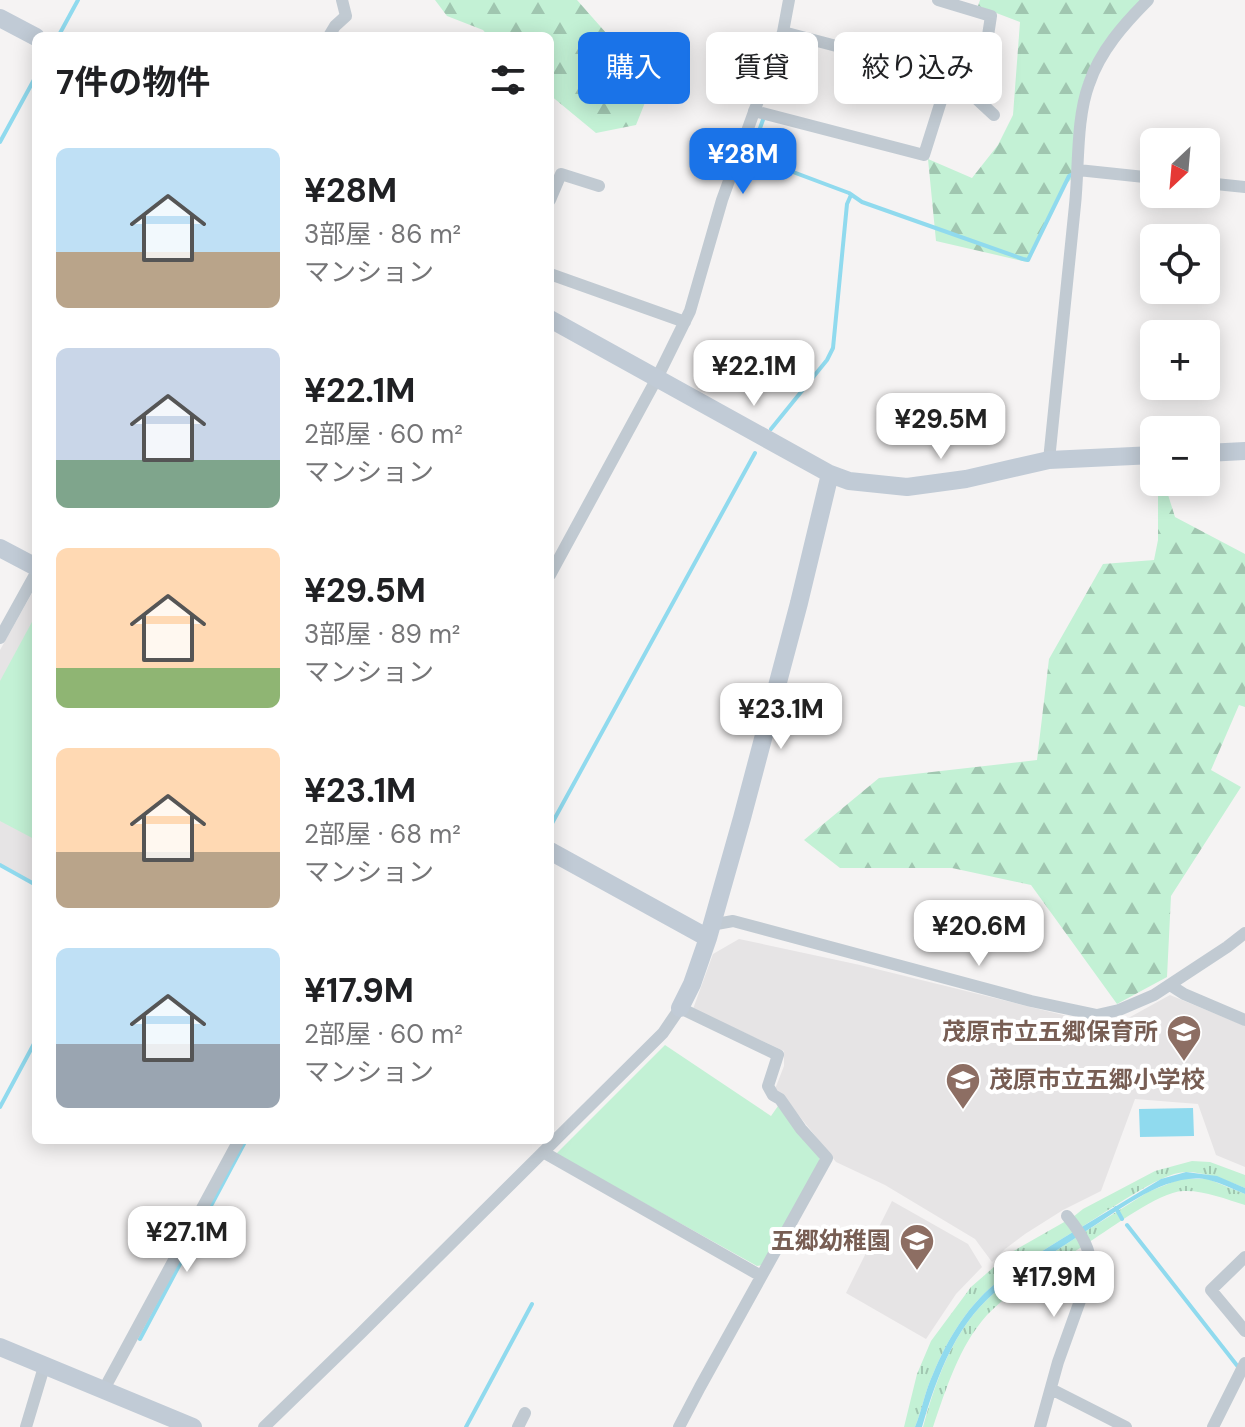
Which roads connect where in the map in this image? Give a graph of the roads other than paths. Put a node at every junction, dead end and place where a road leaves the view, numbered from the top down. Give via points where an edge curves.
1 (342, 0) edge
2 (789, 0) edge
3 (938, 0) edge
4 (1148, 0) edge
5 (971, 5) edge
6 (0, 18) edge
7 (331, 32) edge
8 (783, 32) edge
9 (989, 32) edge
10 (32, 35) edge
11 (757, 104) edge
12 (940, 104) edge
13 (982, 104) edge
14 (754, 111) junction
15 (994, 115) dead end
16 (1078, 170) junction
17 (1140, 177) edge
18 (1220, 184) edge
19 (599, 186) dead end
20 (1245, 187) edge
21 (554, 191) edge
22 (554, 275) edge
23 (554, 321) edge
24 (685, 322) junction
25 (657, 378) junction
26 (1245, 451) edge
27 (1220, 452) edge
28 (1140, 456) edge
29 (1049, 460) junction
30 (830, 474) junction
31 (0, 548) edge
32 (32, 568) edge
33 (554, 568) edge
34 (32, 578) edge
35 (0, 638) edge
36 (554, 853) edge
37 (709, 931) junction
38 (1245, 933) edge
39 (1170, 985) junction
40 (680, 1008) junction
41 (1245, 1020) edge
42 (554, 1141) edge
43 (237, 1144) edge
44 (551, 1144) edge
45 (543, 1152) junction
46 (1069, 1217) dead end
47 (1245, 1257) edge
48 (761, 1276) junction
49 (1245, 1331) edge
50 (0, 1347) edge
51 (1245, 1363) edge
52 (44, 1367) junction
53 (1051, 1389) junction
54 (103, 1391) junction
55 (525, 1413) dead end
56 (26, 1427) edge
57 (193, 1427) edge
58 (264, 1427) edge
59 (518, 1427) edge
60 (679, 1427) edge
61 (1040, 1427) edge
62 (1126, 1427) edge
63 (1213, 1427) edge

1 - 7 street via 346,16
2 - 8 street
3 - 5 street
4 - 16 street via 1126,22 1089,82
5 - 9 street via 991,16
6 - 10 street
11 - 14 street
12 - 14 street via 924,155
13 - 15 street
14 - 24 street
16 - 17 street
16 - 29 street
18 - 20 street
19 - 21 street via 561,174
22 - 24 street
23 - 25 street
24 - 25 street
25 - 30 street
25 - 33 street
26 - 27 street
28 - 29 street
29 - 30 street via 907,487
30 - 37 street
31 - 32 street
34 - 35 street
36 - 37 street
37 - 39 street via 733,921 1097,1015
37 - 40 street
38 - 39 street
39 - 41 street
40 - 42 street via 663,1033
40 - 48 street via 778,1055 768,1086 827,1158
43 - 54 street
44 - 45 street
45 - 48 street
45 - 58 street
46 - 53 street via 1092,1262
47 - 49 street via 1211,1290
48 - 60 street
50 - 52 street
51 - 63 street
52 - 54 street
52 - 56 street
53 - 61 street
53 - 62 street
54 - 57 street
55 - 59 street

